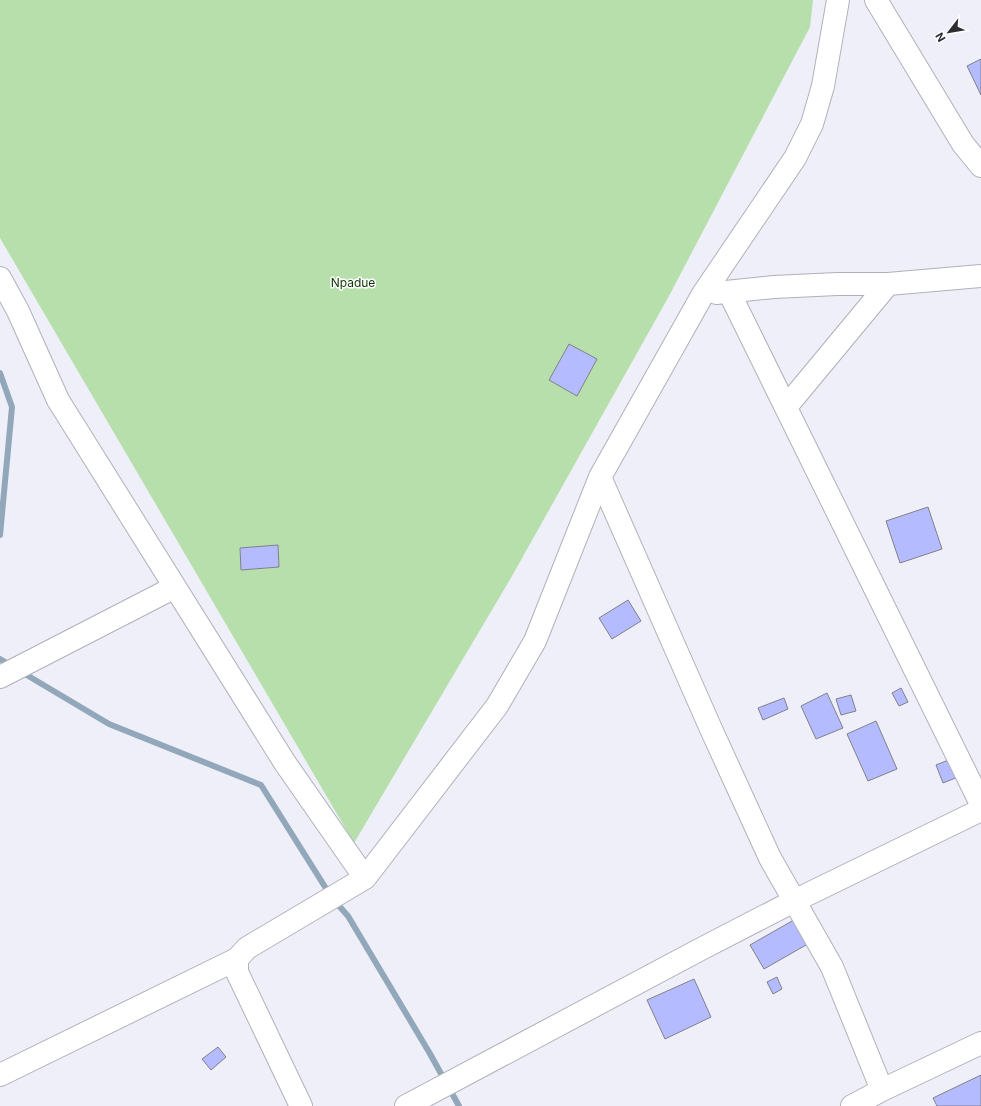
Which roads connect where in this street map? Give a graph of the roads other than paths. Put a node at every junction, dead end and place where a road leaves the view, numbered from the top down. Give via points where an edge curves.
1 (838, 0) edge
2 (876, 0) edge
3 (981, 166) edge
4 (0, 278) edge
5 (979, 281) edge
6 (888, 284) junction
7 (729, 292) junction
8 (703, 294) junction
9 (786, 406) junction
10 (600, 477) junction
11 (175, 587) junction
12 (0, 677) edge
13 (981, 804) edge
14 (981, 810) edge
15 (365, 878) junction
16 (794, 901) junction
17 (236, 959) junction
18 (981, 1043) edge
19 (0, 1075) edge
20 (882, 1090) junction
21 (301, 1106) edge
22 (406, 1106) edge
23 (852, 1106) edge

1 - 8 street via 823,86 812,124 794,158
2 - 3 street via 963,144
4 - 11 street via 18,311 58,400
5 - 6 street
6 - 7 street via 774,287
6 - 9 street
7 - 8 street
7 - 9 street
8 - 10 street
9 - 13 street
10 - 15 street via 535,641 497,706
10 - 16 street via 770,858
11 - 12 street
11 - 15 street via 285,763
14 - 16 street
15 - 17 street via 247,948
16 - 20 street via 832,966
16 - 22 street
17 - 19 street
17 - 21 street via 237,972
18 - 20 street
20 - 23 street

